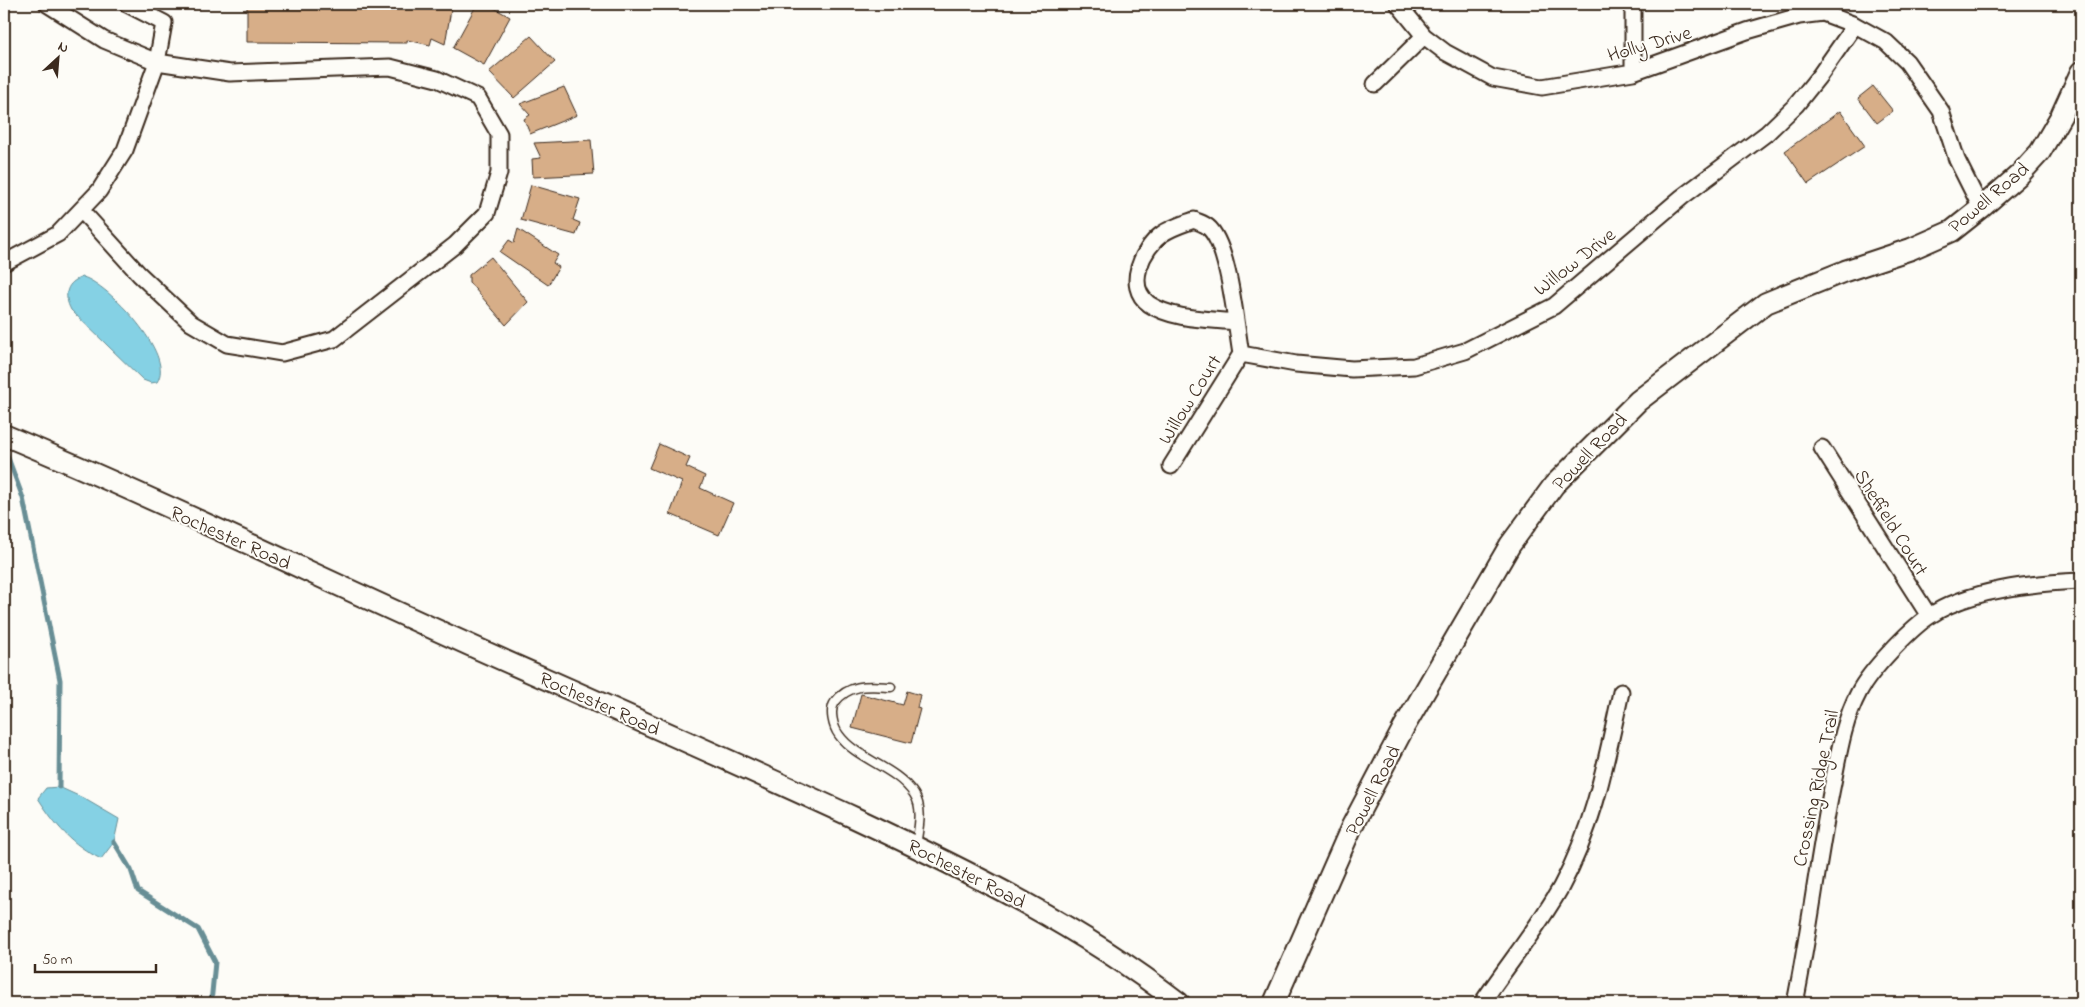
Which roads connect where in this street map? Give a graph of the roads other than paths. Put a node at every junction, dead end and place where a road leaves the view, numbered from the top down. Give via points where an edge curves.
1 (47, 4) edge
2 (127, 4) edge
3 (1398, 4) edge
4 (1633, 4) edge
5 (1855, 25) junction
6 (1424, 36) junction
7 (157, 62) junction
8 (1633, 72) junction
9 (2081, 72) edge
10 (1375, 84) dead end
11 (1981, 208) junction
12 (82, 211) junction
13 (4, 263) edge
14 (1236, 322) junction
15 (1241, 354) junction
16 (4, 435) edge
17 (1822, 448) dead end
18 (1172, 466) dead end
19 (2081, 581) edge
20 (1929, 616) junction
21 (891, 687) dead end
22 (1620, 692) dead end
23 (916, 846) junction
24 (1179, 1003) edge
25 (1274, 1003) edge
26 (1482, 1003) edge
27 (1795, 1003) edge

1 - 7 street via 104,40
2 - 7 street via 164,23
3 - 6 street, Holly Drive
4 - 8 street
5 - 8 street, Holly Drive via 1823,13 1799,16
5 - 11 street, Holly Drive via 1886,42 1927,88 1941,111 1957,160
5 - 15 street, Willow Drive via 1796,105 1767,133 1682,197 1554,306 1465,351 1414,366 1352,369 1296,364
6 - 8 street, Holly Drive via 1477,70 1518,84 1542,87
6 - 10 street
7 - 12 street via 125,150 99,192
7 - 12 street via 230,73 390,67 437,79 470,94 478,98 498,134 499,173 487,213 455,245 334,339 282,353 227,344 191,323 139,274
9 - 11 street, Powell Road via 2040,152
11 - 25 street, Powell Road via 1952,230 1911,249 1766,303 1638,401 1554,485 1510,545 1404,726 1352,826
12 - 13 street via 58,234
14 - 14 street via 1219,242 1208,227 1194,220 1162,234 1151,245 1138,272 1141,295 1161,311
14 - 15 street
15 - 18 street, Willow Court
16 - 23 street, Rochester Road via 350,588
17 - 20 street, Sheffield Court
19 - 20 street, Crossing Ridge Trail via 2006,588 1966,599
20 - 27 street, Crossing Ridge Trail via 1899,642 1859,691 1845,724 1825,819
21 - 23 lane via 860,685 843,692 833,705 833,722 838,734 852,747 905,782 915,796 920,814
22 - 26 street via 1600,793 1580,846 1546,911
23 - 24 street, Rochester Road via 1059,921

